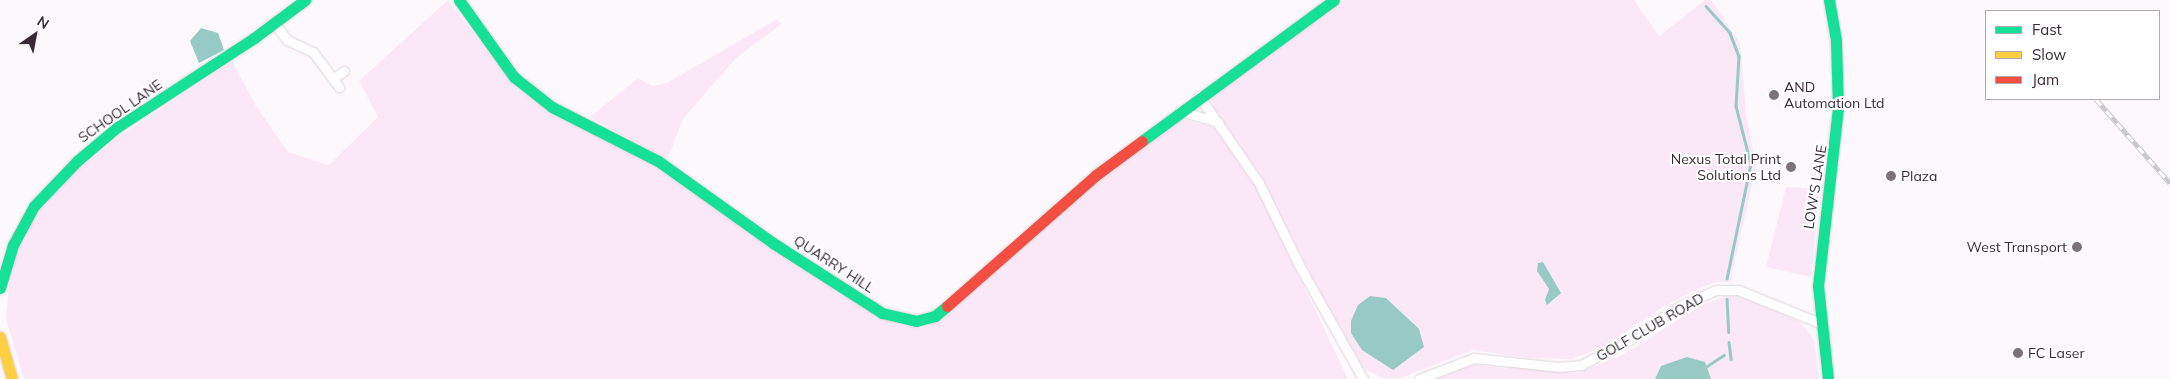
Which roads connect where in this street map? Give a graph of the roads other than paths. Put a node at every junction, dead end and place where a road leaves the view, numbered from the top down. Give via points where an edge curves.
1 (305, 0) edge
2 (460, 0) edge
3 (1334, 0) edge
4 (1829, 0) edge
5 (275, 24) junction
6 (344, 71) dead end
7 (333, 78) junction
8 (339, 87) dead end
9 (1199, 96) junction
10 (1180, 111) junction
11 (1219, 122) junction
12 (0, 288) edge
13 (1820, 323) junction
14 (0, 337) edge
15 (12, 379) edge
16 (1363, 379) edge
17 (1419, 379) edge
18 (1828, 379) edge

1 - 5 street, SCHOOL LANE
2 - 10 street, QUARRY HILL via 514,77 536,95 658,161 831,281 882,313 903,320 927,318 945,308 1096,175
3 - 9 street, QUARRY HILL
4 - 13 street, LOW'S LANE via 1836,40 1838,108 1837,140 1821,248
5 - 7 street via 288,40 313,52
5 - 12 street, SCHOOL LANE via 116,128 77,160 34,206 13,245
6 - 7 street
7 - 8 street
9 - 10 street, QUARRY HILL
9 - 11 street
10 - 11 street
11 - 16 street via 1259,183 1299,265
13 - 17 street, GOLF CLUB ROAD via 1738,290 1716,290 1680,306 1629,340 1581,365 1559,367 1474,358
13 - 18 street, LOW'S LANE
14 - 15 street

